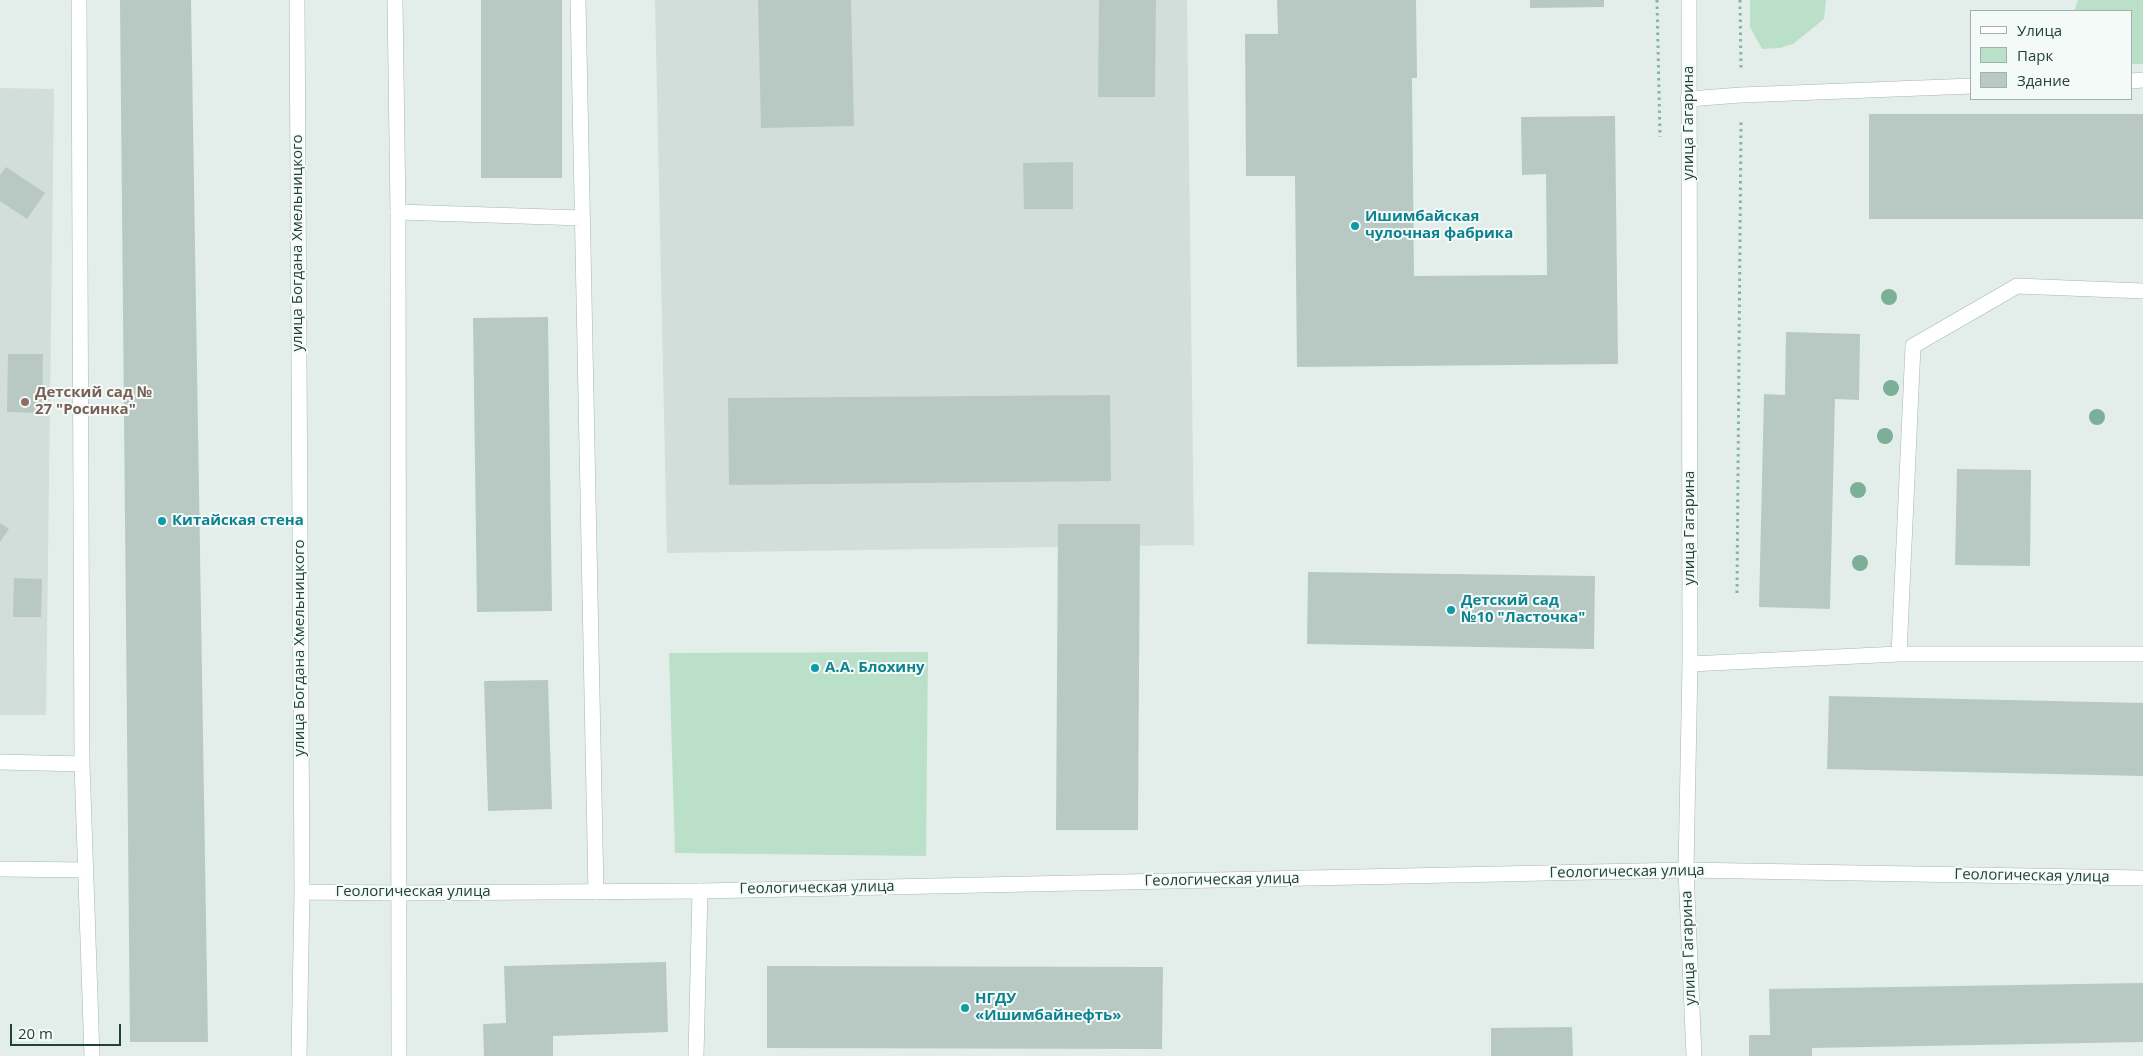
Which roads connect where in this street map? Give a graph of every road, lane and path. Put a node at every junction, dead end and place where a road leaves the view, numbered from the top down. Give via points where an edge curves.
1 (80, 0) edge
2 (297, 0) edge
3 (395, 0) edge
4 (578, 0) edge
5 (1689, 0) edge
6 (1740, 0) edge
7 (1970, 86) edge
8 (1741, 95) junction
9 (1688, 99) junction
10 (398, 212) junction
11 (582, 218) junction
12 (2143, 292) edge
13 (1737, 593) dead end
14 (1899, 654) junction
15 (2143, 654) edge
16 (1690, 664) junction
17 (0, 762) edge
18 (82, 764) junction
19 (0, 869) edge
20 (86, 870) junction
21 (1686, 870) junction
22 (2143, 878) edge
23 (700, 891) junction
24 (302, 892) junction
25 (596, 892) junction
26 (398, 893) junction
27 (92, 1056) edge
28 (300, 1056) edge
29 (399, 1056) edge
30 (696, 1056) edge
31 (1694, 1056) edge

1 - 18 street
2 - 24 street, улица Богдана Хмельницкого
3 - 10 street
4 - 11 street
5 - 9 street, улица Гагарина
6 - 8 path
7 - 8 street
8 - 9 street
8 - 13 path
9 - 16 street, улица Гагарина
10 - 11 street
10 - 26 street
11 - 25 street
12 - 14 street via 2017,286 1913,346
14 - 15 street
14 - 16 street
16 - 21 street, улица Гагарина
17 - 18 street
18 - 20 street
19 - 20 street
20 - 27 street
21 - 22 street, Геологическая улица
21 - 23 street, Геологическая улица
21 - 31 street, улица Гагарина
23 - 25 street, Геологическая улица
23 - 30 street
24 - 26 street, Геологическая улица
24 - 28 street, улица Богдана Хмельницкого
25 - 26 street, Геологическая улица
26 - 29 street

